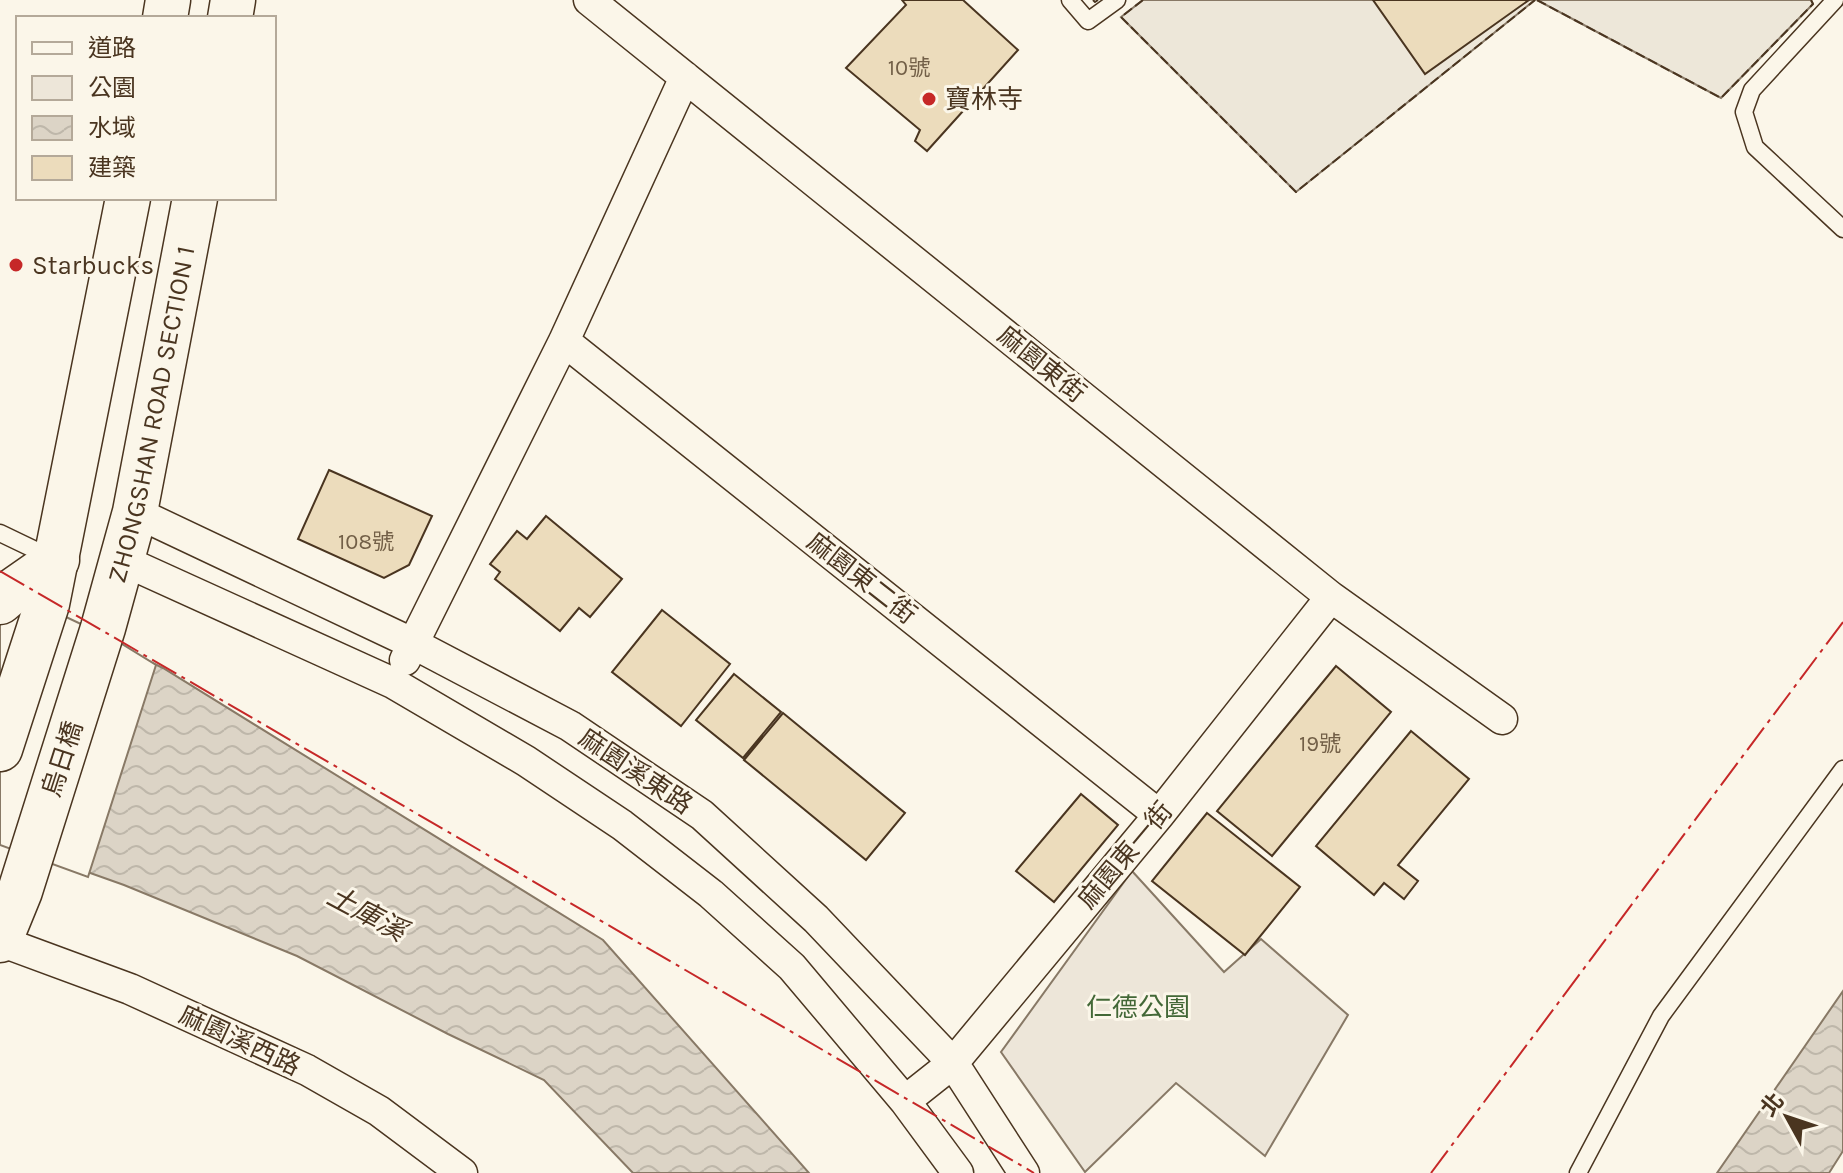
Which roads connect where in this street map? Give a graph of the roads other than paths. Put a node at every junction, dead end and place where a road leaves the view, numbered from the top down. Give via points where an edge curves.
1 (589, 0) edge
2 (1070, 0) edge
3 (1117, 0) edge
4 (1835, 0) edge
5 (685, 77) junction
6 (128, 200) edge
7 (195, 200) edge
8 (1843, 229) edge
9 (564, 341) junction
10 (135, 512) junction
11 (0, 533) edge
12 (57, 560) junction
13 (122, 560) junction
14 (1331, 597) junction
15 (20, 599) edge
16 (103, 628) joint
17 (414, 644) junction
18 (393, 683) junction
19 (1502, 719) dead end
20 (0, 749) edge
21 (1843, 769) edge
22 (1159, 815) junction
23 (0, 940) edge
24 (953, 1063) junction
25 (905, 1101) junction
26 (462, 1173) edge
27 (958, 1173) edge
28 (1024, 1173) edge
29 (1578, 1173) edge

1 - 5 street, 麻園東街
2 - 3 lane via 1088,21
4 - 8 lane via 1752,90 1744,112 1755,147
5 - 9 street
5 - 14 street, 麻園東街
6 - 12 main road
7 - 10 main road, ZHONGSHAN ROAD SECTION 1
9 - 17 street
9 - 22 street, 麻園東二街
10 - 13 main road, ZHONGSHAN ROAD SECTION 1
10 - 17 street, 麻園溪東路
11 - 12 lane
12 - 15 main road
13 - 16 main road, ZHONGSHAN ROAD SECTION 1
13 - 18 street, 麻園溪東路
14 - 19 street, 麻園東街
14 - 22 street, 麻園東一街
15 - 20 main road
16 - 23 main road, 烏日橋
17 - 18 street
17 - 24 street, 麻園溪東路 via 570,726 702,815 816,919
18 - 25 street, 麻園溪東路 via 526,761 622,825 711,894 792,967
21 - 29 lane via 1661,1016
22 - 24 street, 麻園東一街
23 - 26 street, 麻園溪西路 via 130,989 307,1070 379,1111
24 - 25 street, 麻園東一街
24 - 28 street, 麻園溪東路
25 - 27 street, 麻園溪東路

